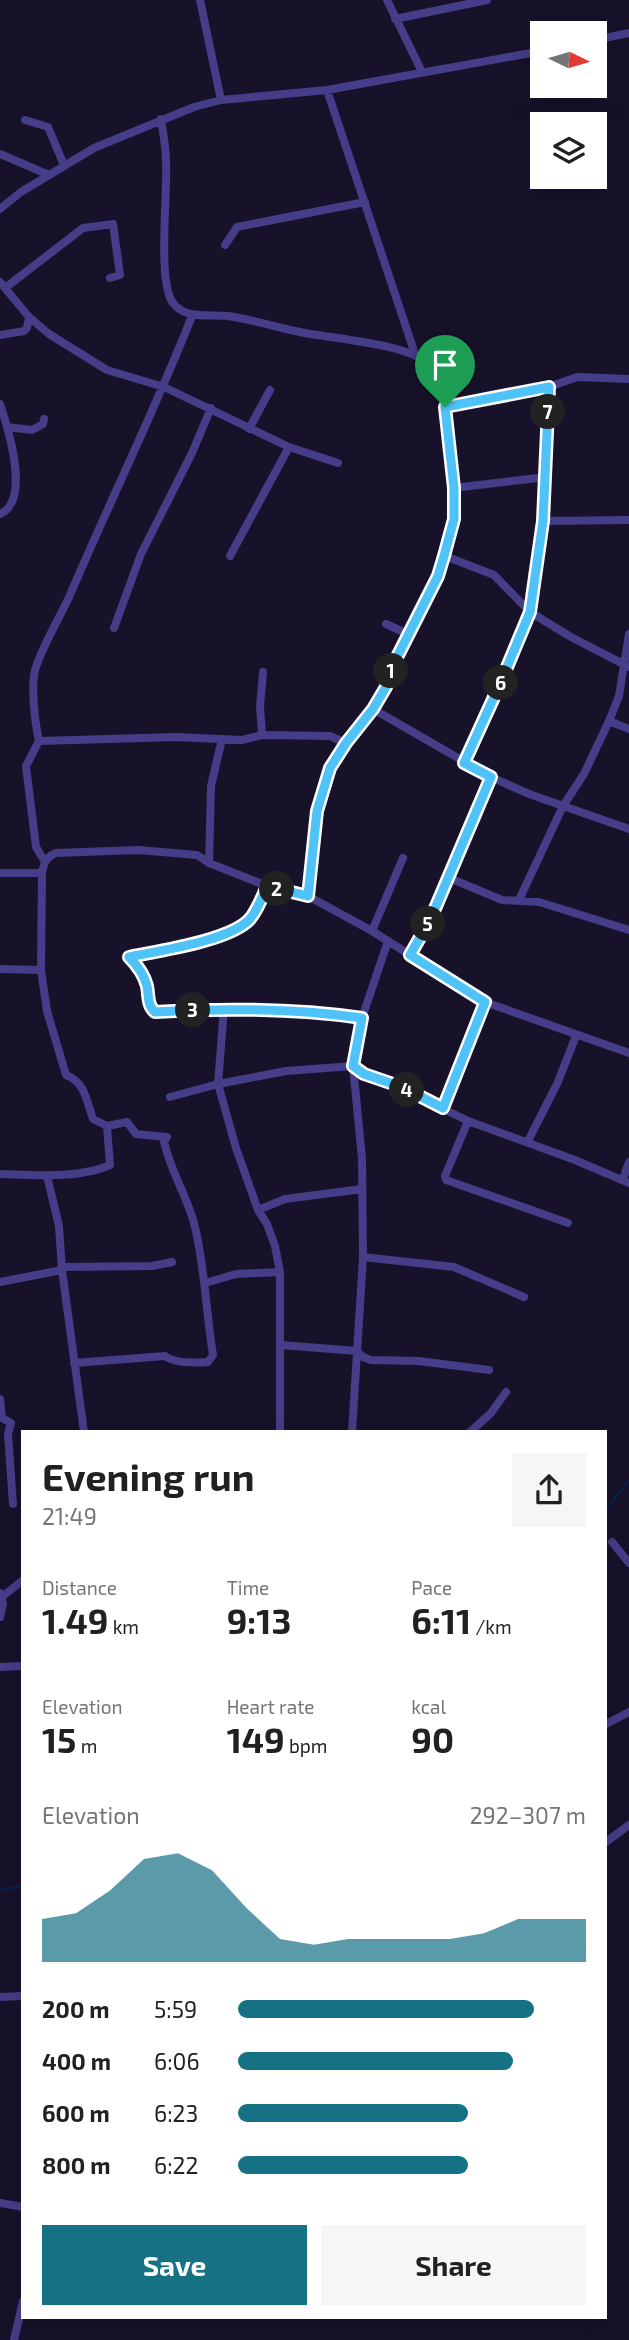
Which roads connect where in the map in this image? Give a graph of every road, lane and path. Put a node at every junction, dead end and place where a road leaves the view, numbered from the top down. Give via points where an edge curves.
1 (201, 0) edge
2 (387, 0) edge
3 (486, 0) edge
4 (394, 19) junction
5 (629, 33) edge
6 (607, 38) edge
7 (530, 53) edge
8 (422, 72) junction
9 (327, 90) junction
10 (221, 100) junction
11 (161, 119) junction
12 (25, 120) dead end
13 (0, 154) edge
14 (64, 165) junction
15 (49, 175) junction
16 (365, 202) junction
17 (0, 209) edge
18 (225, 245) dead end
19 (110, 278) dead end
20 (3, 285) edge
21 (192, 316) junction
22 (29, 317) junction
23 (0, 335) edge
24 (415, 354) junction
25 (629, 379) edge
26 (164, 387) junction
27 (549, 387) junction
28 (270, 390) dead end
29 (0, 404) edge
30 (445, 407) junction
31 (211, 408) junction
32 (44, 419) dead end
33 (7, 426) junction
34 (249, 429) junction
35 (289, 447) junction
36 (338, 463) dead end
37 (546, 477) junction
38 (454, 488) junction
39 (0, 514) edge
40 (629, 520) edge
41 (543, 521) junction
42 (230, 556) dead end
43 (444, 556) junction
44 (530, 612) junction
45 (386, 624) dead end
46 (114, 628) dead end
47 (408, 634) junction
48 (629, 634) edge
49 (627, 666) edge
50 (263, 671) dead end
51 (373, 709) junction
52 (609, 720) junction
53 (629, 729) edge
54 (262, 735) junction
55 (222, 739) junction
56 (39, 741) junction
57 (346, 743) junction
58 (464, 763) junction
59 (491, 777) junction
60 (563, 806) junction
61 (629, 829) edge
62 (403, 858) dead end
63 (45, 862) junction
64 (209, 863) junction
65 (0, 873) edge
66 (42, 873) junction
67 (447, 877) junction
68 (267, 886) junction
69 (308, 896) junction
70 (519, 900) junction
71 (629, 930) edge
72 (372, 931) junction
73 (388, 941) junction
74 (410, 955) junction
75 (0, 970) edge
76 (41, 970) junction
77 (485, 1002) junction
78 (225, 1008) junction
79 (362, 1018) junction
80 (576, 1036) junction
81 (629, 1053) edge
82 (353, 1066) junction
83 (218, 1084) junction
84 (170, 1097) dead end
85 (443, 1108) junction
86 (468, 1121) junction
87 (107, 1126) junction
88 (525, 1141) junction
89 (629, 1162) edge
90 (0, 1174) edge
91 (47, 1176) junction
92 (626, 1181) edge
93 (362, 1189) junction
94 (258, 1210) junction
95 (568, 1223) dead end
96 (363, 1258) junction
97 (172, 1262) dead end
98 (62, 1268) junction
99 (280, 1272) junction
100 (0, 1282) edge
101 (205, 1283) junction
102 (524, 1297) dead end
103 (281, 1345) junction
104 (357, 1351) junction
105 (74, 1363) junction
106 (489, 1370) dead end
107 (506, 1392) dead end
108 (1, 1403) edge
109 (84, 1430) edge
110 (280, 1430) edge
111 (354, 1430) edge
112 (472, 1430) edge
113 (13, 1504) dead end
114 (612, 1542) dead end
115 (629, 1563) edge
116 (21, 1581) edge
117 (1, 1595) edge
118 (0, 1617) edge
119 (21, 1666) edge
120 (0, 1667) edge
121 (629, 1712) edge
122 (607, 1723) edge
123 (629, 1825) edge
124 (607, 1841) edge
125 (21, 1996) edge
126 (0, 1997) edge
127 (0, 2203) edge
128 (21, 2207) edge
129 (21, 2310) edge
130 (14, 2340) edge

1 - 10 street
2 - 4 street
3 - 4 street
4 - 8 street
5 - 6 street
7 - 8 street
8 - 9 street
9 - 10 street
9 - 16 street
10 - 11 street
11 - 14 street
11 - 21 street via 166,160 165,272 174,304
12 - 14 street via 48,127
13 - 15 street
14 - 15 street
15 - 17 street
16 - 18 street via 237,227
16 - 24 street
19 - 20 street via 120,275 113,224 83,228
20 - 22 street
21 - 24 street via 236,317
21 - 26 street
22 - 23 street via 24,331
22 - 26 street via 107,370
24 - 30 street via 438,375
25 - 27 street via 577,377
26 - 31 street
26 - 56 street via 35,668
27 - 30 street
27 - 37 street
28 - 34 street
29 - 33 street
30 - 38 street
31 - 34 street
31 - 46 street via 141,554
32 - 33 street via 32,430
33 - 39 street via 16,475 10,506
34 - 35 street
35 - 36 street
35 - 42 street
37 - 38 street
37 - 41 street
38 - 43 street via 454,519
40 - 41 street
41 - 44 street
43 - 44 street via 494,575
43 - 47 street
44 - 49 street
44 - 58 street
45 - 47 street
47 - 51 street
48 - 49 street
49 - 52 street
50 - 54 street
51 - 57 street
51 - 58 street
52 - 53 street
52 - 60 street
54 - 55 street
54 - 57 street via 330,736
55 - 56 street
55 - 64 street via 211,786
56 - 63 street via 26,766 36,847
57 - 69 street via 330,768 317,811
58 - 59 street
59 - 60 street
59 - 67 street
60 - 61 street
60 - 70 street
62 - 72 street
63 - 64 street via 56,853 138,850 197,855
63 - 66 street
64 - 68 street
65 - 66 street
66 - 76 street
67 - 70 street via 502,900
67 - 74 street
68 - 69 street
68 - 78 street via 246,923 196,944 129,957 139,967 155,1012
69 - 72 street
70 - 71 street
72 - 73 street
73 - 74 street
73 - 79 street
74 - 77 street
75 - 76 street
76 - 87 street via 47,1011 66,1074 81,1086 93,1119
77 - 80 street
77 - 85 street
78 - 79 street
78 - 83 street
79 - 82 street
80 - 81 street
80 - 88 street via 557,1084
82 - 83 street via 286,1071
82 - 85 street
82 - 93 street
83 - 84 street
83 - 94 street
85 - 86 street
86 - 88 street
86 - 95 street via 446,1181
87 - 91 street via 110,1165 91,1172
87 - 101 street via 127,1122 136,1134 167,1137 168,1160 194,1224
88 - 92 street
89 - 92 street
90 - 91 street
91 - 98 street via 59,1226
93 - 94 street via 285,1199
93 - 96 street
94 - 99 street via 275,1246
96 - 102 street via 454,1267
96 - 104 street
97 - 98 street
98 - 100 street
98 - 105 street
99 - 101 street via 236,1274
99 - 103 street
101 - 105 street via 213,1355 208,1362 171,1361 165,1356
103 - 104 street
103 - 110 street
104 - 106 street via 371,1360
104 - 111 street
105 - 109 street
107 - 112 street
108 - 113 street via 2,1418 11,1423
114 - 115 street
116 - 117 street
117 - 118 street
119 - 120 street
121 - 122 street
123 - 124 street
125 - 126 street
127 - 128 street
129 - 130 street

